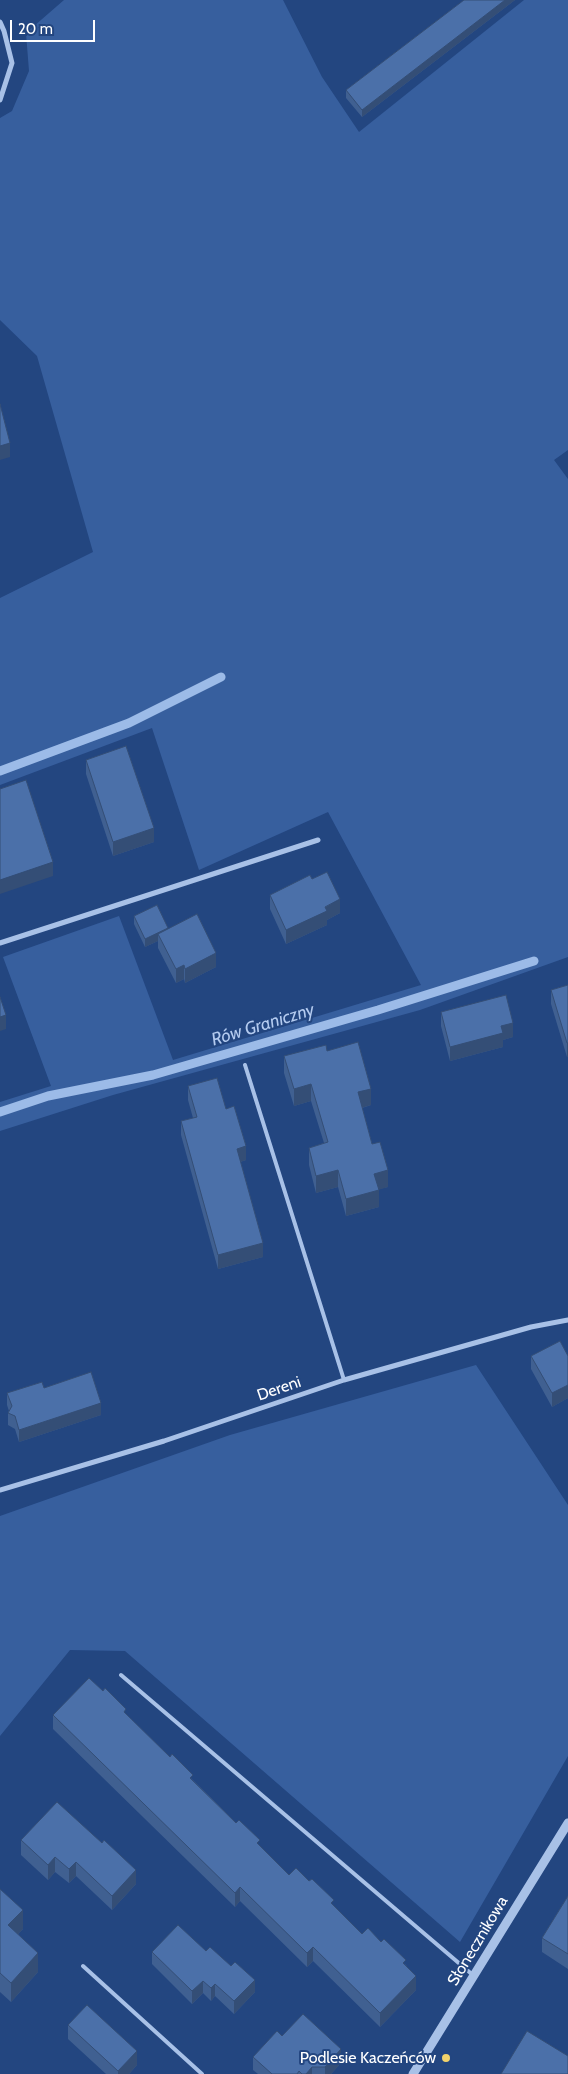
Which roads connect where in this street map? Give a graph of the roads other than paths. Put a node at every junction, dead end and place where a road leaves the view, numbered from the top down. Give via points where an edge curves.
1 (0, 22) edge
2 (0, 100) edge
3 (318, 840) dead end
4 (0, 943) edge
5 (245, 1066) dead end
6 (568, 1320) edge
7 (344, 1380) junction
8 (0, 1490) edge
9 (121, 1674) dead end
10 (568, 1823) edge
11 (83, 1966) dead end
12 (474, 1976) junction
13 (202, 2074) edge
14 (414, 2074) edge

1 - 2 street via 12,63
3 - 4 street
5 - 7 lane
6 - 7 street, Dereni via 531,1327
7 - 8 street, Dereni via 164,1441
9 - 12 lane
10 - 12 street, Słonecznikowa
11 - 13 lane
12 - 14 street, Słonecznikowa

